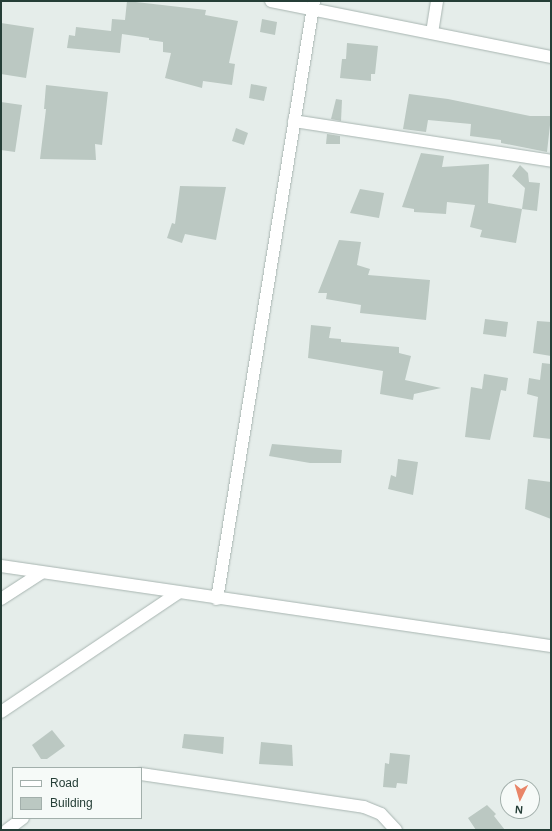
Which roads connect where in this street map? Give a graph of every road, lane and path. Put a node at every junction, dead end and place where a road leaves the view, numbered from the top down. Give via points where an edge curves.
1 (271, 1) edge
2 (437, 1) edge
3 (313, 5) edge
4 (432, 33) junction
5 (551, 57) edge
6 (294, 121) junction
7 (551, 160) edge
8 (1, 566) edge
9 (41, 573) junction
10 (178, 593) junction
11 (1, 599) edge
12 (216, 599) junction
13 (551, 646) edge
14 (1, 712) edge
15 (142, 774) edge
16 (22, 819) edge
17 (7, 830) edge
18 (396, 830) edge

1 - 3 street
2 - 4 street
3 - 4 street
3 - 6 street
4 - 5 street
6 - 7 street
6 - 12 street
8 - 9 street
9 - 10 street
9 - 11 street
10 - 12 street
10 - 14 street
12 - 13 street
15 - 18 street via 364,807 381,814
16 - 17 street

